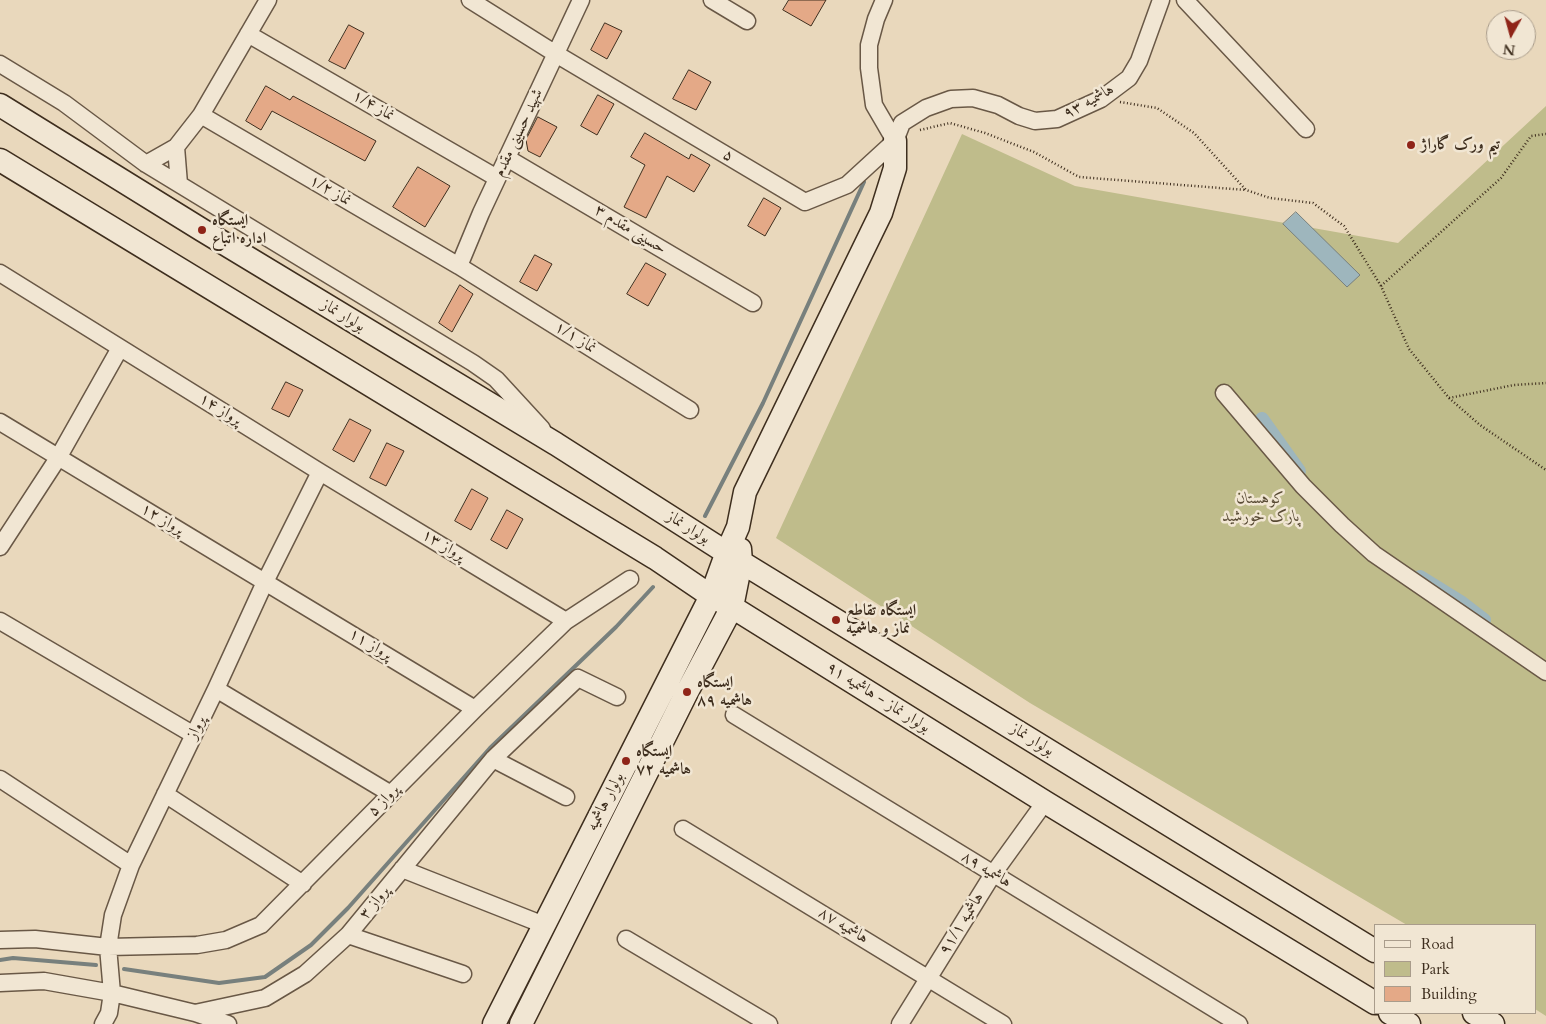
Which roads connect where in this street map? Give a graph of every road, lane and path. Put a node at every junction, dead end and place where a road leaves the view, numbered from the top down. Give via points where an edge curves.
1 (268, 0) edge
2 (470, 0) edge
3 (581, 0) edge
4 (712, 0) edge
5 (884, 0) edge
6 (1161, 0) edge
7 (1185, 0) edge
8 (747, 21) dead end
9 (248, 34) junction
10 (556, 54) junction
11 (0, 64) edge
12 (1101, 99) junction
13 (0, 105) edge
14 (201, 115) junction
15 (1306, 129) dead end
16 (898, 132) junction
17 (1546, 134) edge
18 (176, 147) junction
19 (507, 158) junction
20 (0, 160) edge
21 (146, 164) junction
22 (497, 178) junction
23 (179, 184) junction
24 (1246, 190) junction
25 (459, 266) junction
26 (0, 273) edge
27 (1381, 286) junction
28 (753, 303) dead end
29 (120, 348) junction
30 (1546, 383) edge
31 (1224, 393) dead end
32 (1449, 398) junction
33 (690, 410) dead end
34 (0, 422) edge
35 (556, 444) junction
36 (58, 458) junction
37 (1546, 470) edge
38 (320, 472) junction
39 (0, 547) edge
40 (734, 557) junction
41 (630, 579) dead end
42 (265, 582) junction
43 (711, 596) junction
44 (732, 607) junction
45 (0, 621) edge
46 (566, 621) junction
47 (1546, 672) edge
48 (216, 689) junction
49 (617, 697) dead end
50 (475, 709) junction
51 (734, 716) dead end
52 (194, 735) junction
53 (493, 759) junction
54 (0, 779) edge
55 (165, 794) junction
56 (391, 794) junction
57 (566, 797) dead end
58 (1045, 802) junction
59 (683, 829) dead end
60 (131, 865) junction
61 (402, 869) junction
62 (993, 874) junction
63 (303, 884) junction
64 (544, 925) junction
65 (348, 935) junction
66 (626, 939) dead end
67 (0, 940) edge
68 (108, 947) junction
69 (1374, 950) edge
70 (463, 974) dead end
71 (928, 978) junction
72 (0, 983) edge
73 (112, 993) junction
74 (1374, 1002) edge
75 (195, 1013) junction
76 (1392, 1014) edge
77 (1476, 1014) edge
78 (102, 1024) edge
79 (228, 1024) edge
80 (494, 1024) edge
81 (521, 1024) edge
82 (769, 1024) edge
83 (900, 1024) edge
84 (1003, 1024) edge
85 (1239, 1024) edge
86 (1409, 1024) edge
87 (1493, 1024) edge

1 - 9 street
2 - 10 street
3 - 10 street, شهید حسینی مقدم
4 - 8 street
5 - 16 street via 869,45 869,68 874,105
6 - 12 street, هاشمیه ۹۳ via 1139,61 1129,78
7 - 15 street
9 - 14 street
9 - 22 street, نماز ۱/۴
10 - 16 street, ۵ via 806,202 847,185
10 - 19 street, شهید حسینی مقدم
11 - 21 street via 64,102
12 - 16 street, هاشمیه ۹۳ via 1057,119 1035,121 973,98 950,99 926,108
12 - 24 path via 1157,108 1194,133
13 - 35 main road, بولوار نماز
14 - 18 street
14 - 25 street, نماز ۱/۲
16 - 24 path via 950,123 1034,152 1079,177
16 - 40 main road via 895,168 881,213 745,492
17 - 27 path via 1531,136 1501,178
18 - 21 street
18 - 23 street
19 - 22 street, شهید حسینی مقدم
19 - 28 street, حسینی مقدم ۳
20 - 43 main road via 655,558
21 - 23 street
22 - 25 street, شهید حسینی مقدم
23 - 35 street via 480,368 506,389
24 - 27 path via 1270,198 1313,203 1344,226
25 - 33 street, نماز ۱/۱
26 - 29 street, پرواز ۱۴
27 - 32 path via 1409,349
29 - 36 street
29 - 38 street, پرواز ۱۴
30 - 32 path via 1514,385
31 - 47 street via 1303,486 1374,554
32 - 37 path via 1480,425
34 - 36 street, پرواز ۱۲
35 - 40 main road, بولوار نماز
36 - 39 street
36 - 42 street, پرواز ۱۲
38 - 42 street, پرواز
38 - 46 street, پرواز ۱۳
40 - 43 main road, بولوار هاشمیه
40 - 44 main road, بولوار هاشمیه
40 - 69 main road, بولوار نماز
41 - 46 street, پرواز ۵
42 - 48 street, پرواز
42 - 50 street, پرواز ۱۱
43 - 44 main road, بولوار نماز - هاشمیه ۹۱
43 - 64 main road, بولوار هاشمیه
44 - 58 main road, بولوار نماز - هاشمیه ۹۱
44 - 81 main road, بولوار هاشمیه
45 - 52 street
46 - 50 street, پرواز ۵
48 - 52 street, پرواز
48 - 56 street
49 - 53 street, پرواز ۳ via 578,678
50 - 56 street, پرواز ۵
51 - 62 street, هاشمیه ۸۹
52 - 55 street, پرواز
53 - 57 street
53 - 61 street, پرواز ۳
54 - 60 street
55 - 60 street, پرواز
55 - 63 street
56 - 63 street, پرواز ۵
58 - 62 street, هاشمیه ۹۱/۱
58 - 74 main road
59 - 71 street, هاشمیه ۸۷
60 - 68 street, پرواز via 113,915
61 - 64 street
61 - 65 street, پرواز ۳
62 - 71 street, هاشمیه ۹۱/۱
62 - 85 street, هاشمیه ۸۹
63 - 68 street, پرواز ۵ via 261,925 226,940 197,945
64 - 80 main road, بولوار هاشمیه
65 - 70 street
65 - 75 street, پرواز ۳ via 305,974 265,998
66 - 82 street
67 - 68 street, پرواز ۵
68 - 73 street, پرواز
71 - 83 street, هاشمیه ۹۱/۱
71 - 84 street, هاشمیه ۸۷
72 - 73 street, پرواز ۳ via 44,982
73 - 75 street, پرواز ۳
73 - 78 street, پرواز via 109,1013
75 - 79 street
76 - 86 main road
77 - 87 main road

